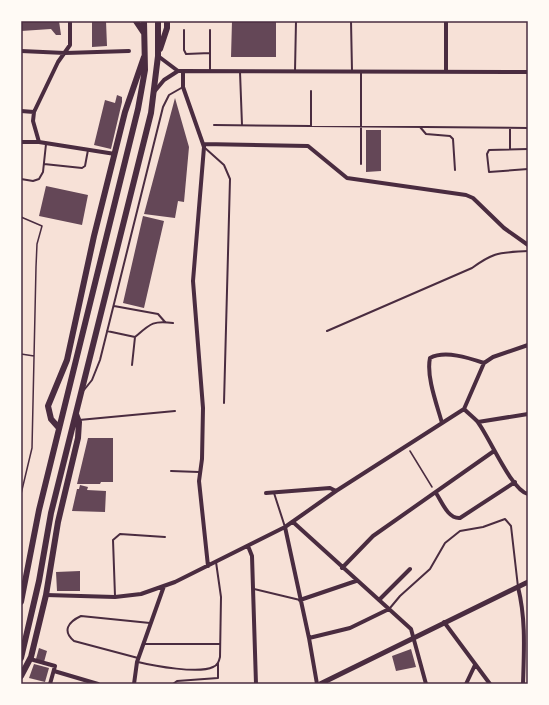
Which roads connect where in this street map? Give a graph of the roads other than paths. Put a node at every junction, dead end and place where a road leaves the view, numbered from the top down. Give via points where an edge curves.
1 (70, 21) edge
2 (136, 21) edge
3 (144, 21) edge
4 (158, 21) edge
5 (167, 21) edge
6 (296, 21) edge
7 (351, 21) edge
8 (446, 21) edge
9 (184, 30) dead end
10 (210, 30) dead end
11 (144, 33) junction
12 (21, 51) edge
13 (129, 51) dead end
14 (65, 53) junction
15 (145, 53) junction
16 (210, 53) junction
17 (158, 56) junction
18 (210, 70) junction
19 (240, 70) junction
20 (178, 71) junction
21 (183, 71) junction
22 (295, 71) junction
23 (352, 71) junction
24 (361, 71) junction
25 (446, 72) junction
26 (528, 72) edge
27 (183, 87) junction
28 (311, 91) dead end
29 (154, 92) junction
30 (21, 111) edge
31 (34, 112) junction
32 (214, 125) dead end
33 (242, 126) junction
34 (311, 126) junction
35 (361, 126) junction
36 (420, 126) junction
37 (510, 128) junction
38 (528, 128) edge
39 (21, 142) edge
40 (39, 142) junction
41 (46, 143) junction
42 (203, 145) junction
43 (510, 149) junction
44 (528, 149) edge
45 (88, 150) junction
46 (115, 154) junction
47 (44, 164) junction
48 (361, 164) dead end
49 (528, 169) edge
50 (455, 170) dead end
51 (21, 179) edge
52 (528, 245) edge
53 (528, 251) edge
54 (114, 306) junction
55 (165, 322) junction
56 (173, 323) dead end
57 (107, 331) junction
58 (327, 331) dead end
59 (135, 337) junction
60 (528, 345) edge
61 (484, 363) junction
62 (132, 366) dead end
63 (82, 392) junction
64 (224, 403) dead end
65 (464, 409) junction
66 (175, 411) dead end
67 (528, 414) edge
68 (77, 417) junction
69 (478, 422) junction
70 (442, 423) junction
71 (59, 428) junction
72 (494, 451) junction
73 (171, 471) dead end
74 (200, 472) junction
75 (514, 482) junction
76 (274, 492) junction
77 (336, 492) junction
78 (266, 493) dead end
79 (436, 493) junction
80 (527, 494) edge
81 (293, 522) junction
82 (285, 528) junction
83 (165, 537) dead end
84 (248, 546) junction
85 (216, 562) junction
86 (208, 566) junction
87 (342, 568) junction
88 (410, 569) dead end
89 (356, 581) junction
90 (528, 582) edge
91 (164, 586) junction
92 (518, 587) junction
93 (253, 589) junction
94 (46, 594) junction
95 (115, 597) junction
96 (300, 600) junction
97 (379, 600) junction
98 (21, 602) edge
99 (389, 609) junction
100 (444, 622) junction
101 (152, 623) junction
102 (414, 637) junction
103 (526, 637) edge
104 (309, 638) junction
105 (142, 644) junction
106 (220, 644) junction
107 (21, 658) edge
108 (30, 659) junction
109 (138, 660) junction
110 (218, 663) junction
111 (475, 665) junction
112 (54, 672) junction
113 (21, 676) edge
114 (50, 684) edge
115 (98, 684) edge
116 (134, 684) edge
117 (173, 684) edge
118 (256, 684) edge
119 (317, 684) edge
120 (320, 684) edge
121 (426, 684) edge
122 (466, 684) edge
123 (490, 684) edge
124 (523, 684) edge

1 - 14 street via 70,45
2 - 11 main road
3 - 11 main road
4 - 17 main road
5 - 17 main road
6 - 22 lane
7 - 23 lane
8 - 25 street
9 - 16 lane via 186,54
10 - 16 lane
11 - 15 main road
12 - 14 street
13 - 14 street
14 - 31 street via 58,62
15 - 46 main road via 128,98
15 - 71 main road via 142,91 131,141
16 - 18 lane
17 - 20 street
17 - 29 main road
18 - 19 street
18 - 21 street
19 - 22 street
19 - 33 lane
20 - 21 street
20 - 29 street via 164,80
21 - 27 street
22 - 23 street
23 - 24 street
24 - 25 street
24 - 35 lane
25 - 26 street
27 - 42 street
27 - 54 lane via 169,95 163,107
28 - 34 lane
29 - 63 main road
30 - 31 street
31 - 40 street via 33,121
32 - 33 lane
33 - 34 lane
34 - 35 lane
35 - 36 lane
35 - 48 lane
36 - 37 lane
36 - 50 lane via 426,134 453,138
37 - 38 lane
37 - 43 lane
39 - 40 street
40 - 41 street
41 - 45 street
41 - 47 lane
42 - 52 street via 308,146 347,178 473,198 512,235
42 - 64 lane via 224,165 230,179
42 - 74 street via 193,281 202,408
43 - 44 lane
43 - 49 lane via 489,150 488,171
45 - 46 street
45 - 47 lane via 85,166 82,168
46 - 71 main road via 67,360 48,406 51,419
47 - 51 lane via 39,179
53 - 58 lane via 496,253 472,268
54 - 55 lane via 158,314
54 - 57 lane
55 - 56 lane
55 - 59 lane via 153,323
57 - 59 lane
57 - 63 lane via 96,373
59 - 62 lane
60 - 61 street via 493,357
61 - 65 street
61 - 70 street via 452,356 430,358 430,380
63 - 68 main road
65 - 69 street
65 - 70 street
66 - 68 lane
67 - 69 street
68 - 94 main road via 78,438 58,522
68 - 107 main road via 51,513 39,581
69 - 72 street
70 - 77 street
71 - 98 main road via 39,510
72 - 75 street
72 - 79 street
73 - 74 lane
74 - 86 street
75 - 79 street via 460,518 451,516
75 - 80 street
76 - 77 street via 330,488
76 - 78 street
76 - 82 lane
77 - 81 street
79 - 87 street via 373,536
81 - 82 street
81 - 87 street
82 - 84 street
82 - 96 street
83 - 95 lane via 120,534 114,540
84 - 85 street
84 - 93 street via 252,556
85 - 86 street
85 - 106 lane via 221,597
86 - 91 street
87 - 89 street
88 - 97 street
89 - 96 street
89 - 97 street
90 - 92 street
91 - 95 street via 141,594
91 - 101 street
92 - 99 lane via 511,526 509,522 501,519 484,527 460,531 445,543 430,569
92 - 100 street
92 - 103 street
93 - 96 lane
93 - 118 street
94 - 95 street
94 - 108 main road
96 - 104 street
97 - 99 street
99 - 102 street via 411,629
99 - 104 street via 350,628
100 - 102 street
100 - 111 street
101 - 105 street
101 - 109 lane via 81,616 68,625 69,637 74,642
102 - 120 street
102 - 121 street
103 - 124 street
104 - 119 street
105 - 106 lane
105 - 109 street
106 - 110 lane
108 - 112 street via 53,665
108 - 113 main road
109 - 110 lane via 161,667 186,668 211,668
109 - 116 street
110 - 117 lane via 218,678 177,681
111 - 122 street
111 - 123 street
112 - 114 street
112 - 115 street

